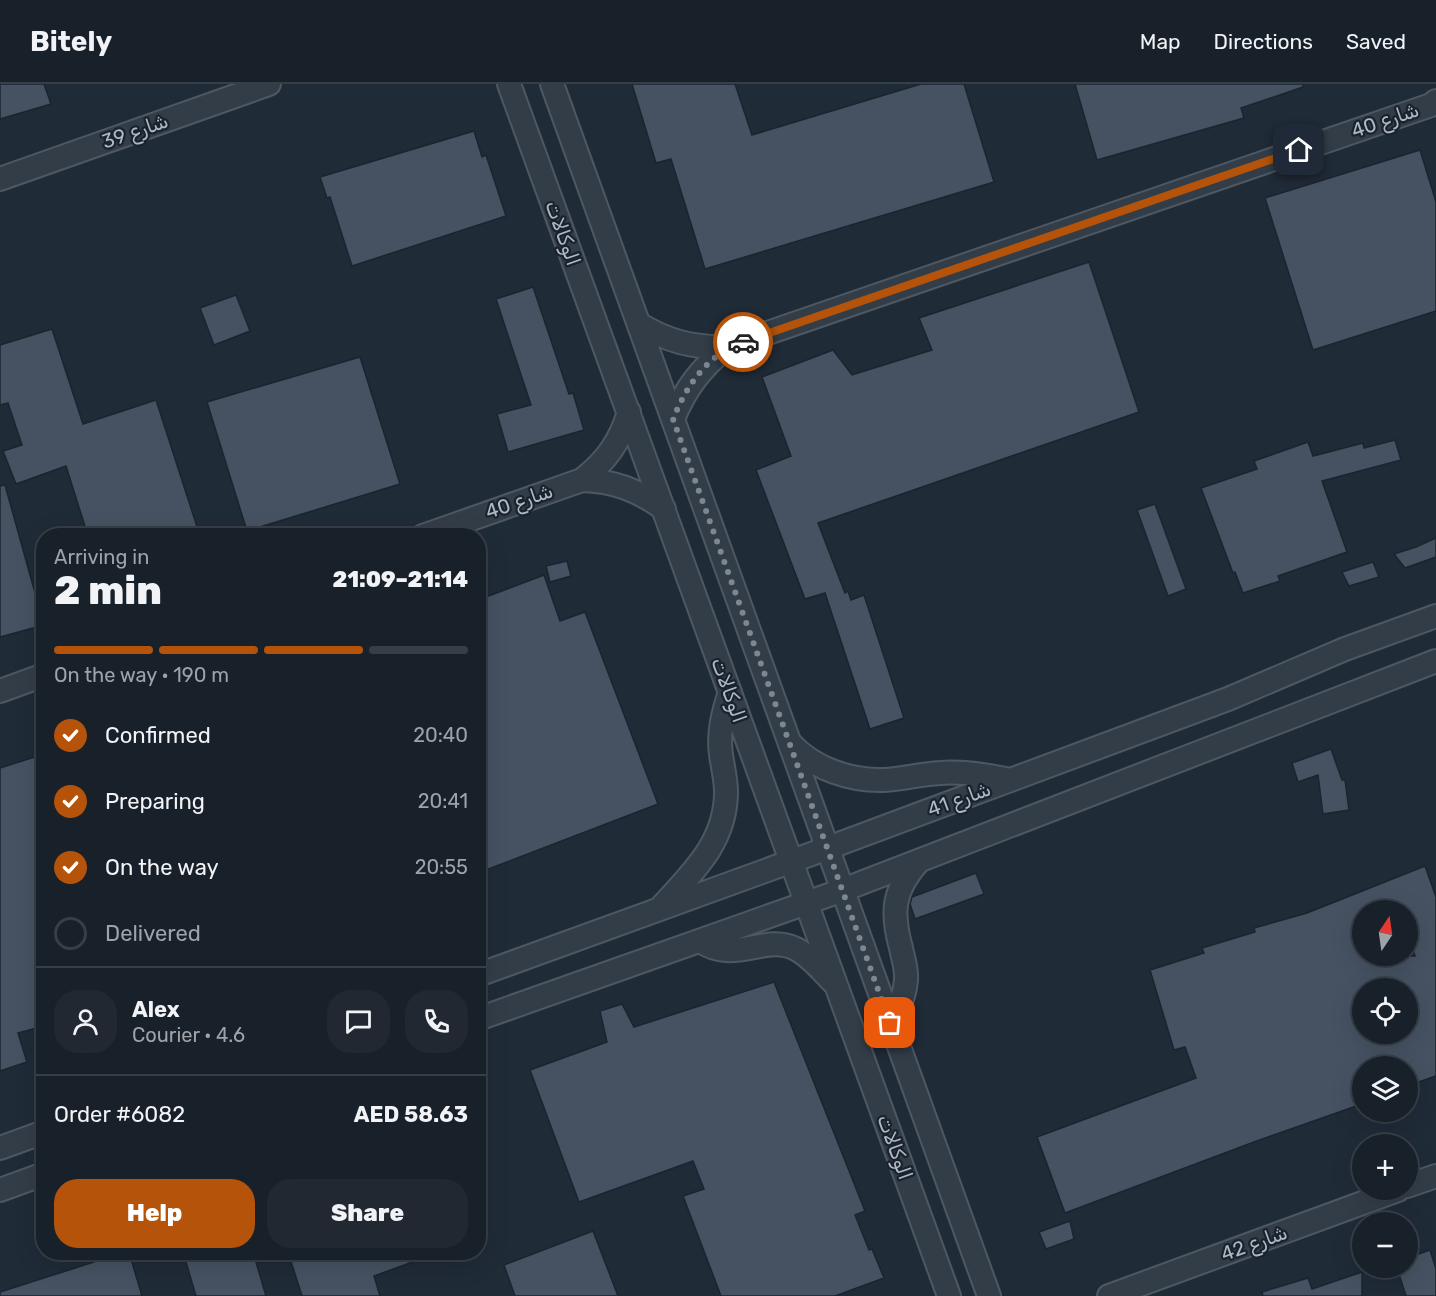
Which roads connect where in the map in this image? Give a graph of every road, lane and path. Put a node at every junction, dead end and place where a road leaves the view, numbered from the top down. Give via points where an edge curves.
1 (269, 84) edge
2 (509, 84) edge
3 (552, 84) edge
4 (1433, 103) edge
5 (0, 179) edge
6 (639, 324) junction
7 (727, 348) junction
8 (628, 412) junction
9 (673, 419) junction
10 (582, 480) junction
11 (664, 509) junction
12 (446, 528) edge
13 (1436, 616) edge
14 (1436, 661) edge
15 (36, 678) edge
16 (0, 691) edge
17 (730, 692) junction
18 (789, 742) junction
19 (1010, 780) junction
20 (828, 848) junction
21 (792, 861) junction
22 (918, 861) junction
23 (843, 890) junction
24 (807, 903) junction
25 (660, 909) junction
26 (700, 941) junction
27 (486, 972) edge
28 (837, 986) junction
29 (486, 1017) edge
30 (890, 1023) junction
31 (36, 1135) edge
32 (0, 1148) edge
33 (1436, 1176) edge
34 (36, 1177) edge
35 (1418, 1182) edge
36 (0, 1190) edge
37 (1371, 1200) edge
38 (992, 1292) edge
39 (948, 1295) edge
40 (1109, 1296) edge

1 - 5 street, شارع 39
2 - 8 street, الوكالات
3 - 6 street, الوكالات
4 - 7 street, شارع 40
6 - 7 street, شارع 40 via 672,341
6 - 9 street, الوكالات
7 - 9 street, شارع 40 via 694,379
8 - 10 street, شارع 40 via 612,451
8 - 11 street, الوكالات
9 - 18 street, الوكالات
10 - 11 street, شارع 40 via 626,487
10 - 12 street, شارع 40
11 - 17 street, الوكالات
13 - 19 street, شارع 41
14 - 22 street
15 - 16 street
17 - 21 street, الوكالات
17 - 25 street via 720,734 726,790 722,823 708,854
18 - 19 street via 813,762 864,779 965,772
18 - 20 street, الوكالات
19 - 20 street, شارع 41
20 - 21 street, شارع 41
20 - 23 street, الوكالات
21 - 24 street, الوكالات
21 - 25 street, شارع 41
22 - 23 street
22 - 30 street via 900,885 896,900 894,915 906,979 899,1009
23 - 24 street
23 - 30 street, الوكالات
24 - 26 street
24 - 28 street, الوكالات
25 - 27 street, شارع 41
26 - 28 street via 721,951 789,946 806,955
26 - 29 street
28 - 39 street, الوكالات
30 - 38 street, الوكالات
31 - 32 street
33 - 35 street
34 - 36 street
37 - 40 street, شارع 42

